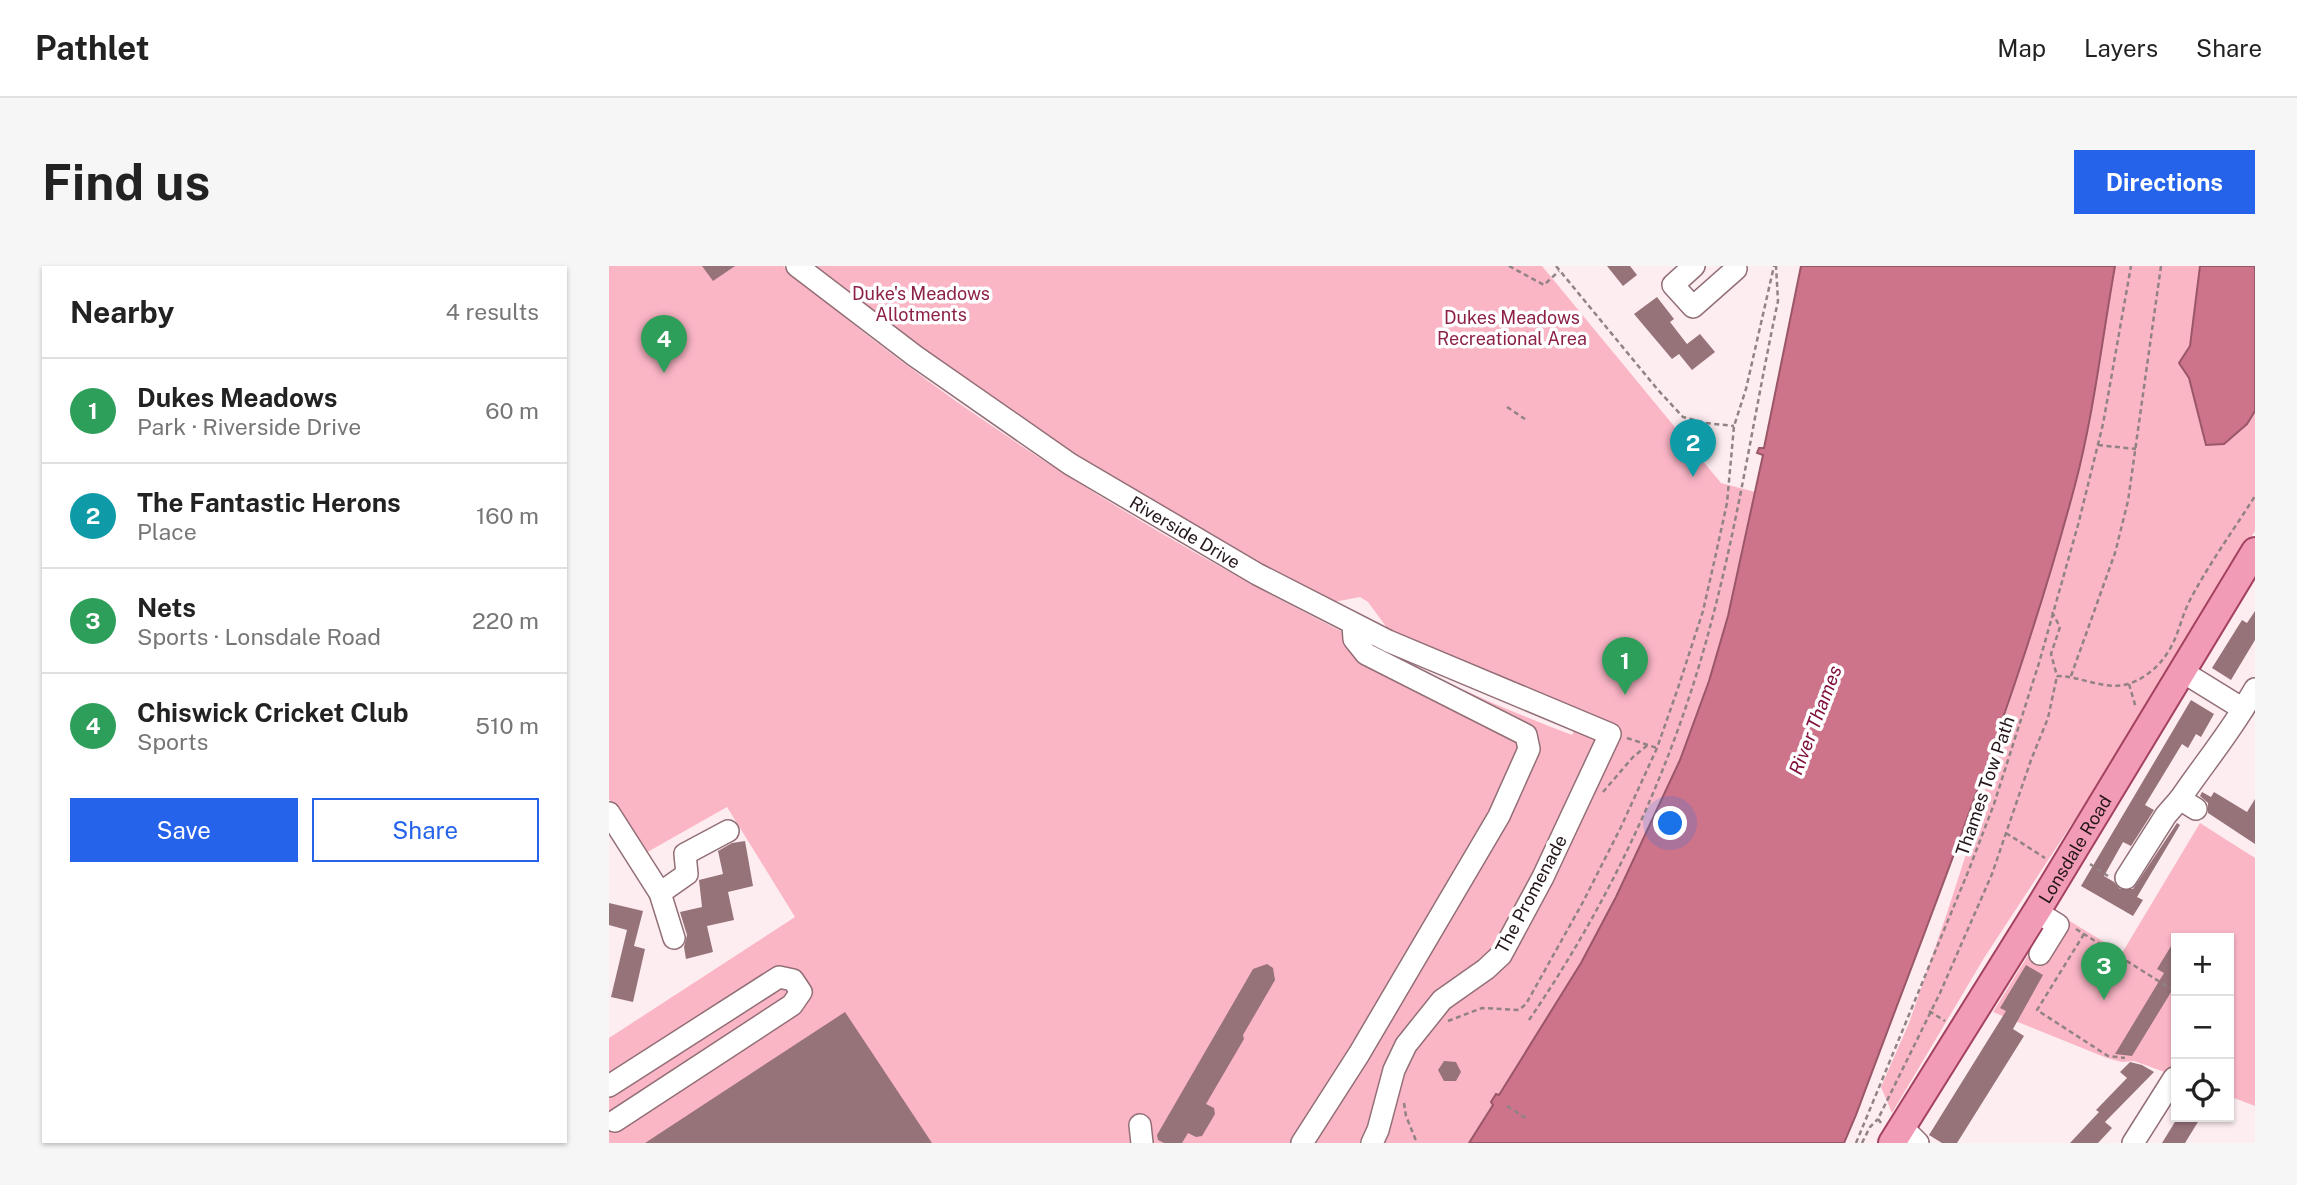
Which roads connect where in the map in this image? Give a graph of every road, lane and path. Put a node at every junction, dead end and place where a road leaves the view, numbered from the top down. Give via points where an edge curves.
1 (797, 266) edge
2 (1509, 266) edge
3 (1556, 266) edge
4 (1694, 266) edge
5 (1734, 266) edge
6 (1775, 266) edge
7 (2131, 266) edge
8 (2161, 266) edge
9 (1560, 270) junction
10 (1507, 407) dead end
11 (1525, 419) dead end
12 (1734, 426) junction
13 (2098, 445) junction
14 (2136, 449) junction
15 (2255, 496) edge
16 (2255, 551) edge
17 (2052, 612) junction
18 (1353, 624) junction
19 (2183, 672) junction
20 (2057, 676) junction
21 (2071, 676) junction
22 (2129, 684) junction
23 (2255, 689) edge
24 (2132, 697) dead end
25 (2243, 709) junction
26 (1610, 734) junction
27 (1649, 744) junction
28 (1657, 748) junction
29 (1597, 800) dead end
30 (609, 813) edge
31 (728, 831) dead end
32 (2007, 833) junction
33 (2068, 861) junction
34 (2126, 878) joint
35 (660, 893) junction
36 (2037, 912) junction
37 (2073, 927) dead end
38 (2084, 934) junction
39 (674, 938) dead end
40 (2040, 954) dead end
41 (2171, 989) edge
42 (1529, 1020) dead end
43 (1444, 1023) dead end
44 (2125, 1058) dead end
45 (2171, 1083) edge
46 (609, 1086) edge
47 (1405, 1095) dead end
48 (1507, 1106) dead end
49 (1526, 1118) dead end
50 (615, 1121) dead end
51 (1897, 1134) edge
52 (1302, 1143) edge
53 (1373, 1143) edge
54 (1417, 1143) edge
55 (1856, 1143) edge
56 (1862, 1143) edge
57 (2133, 1143) edge

1 - 18 street, Riverside Drive via 904,348 1070,464 1257,574
2 - 9 path via 1544,285
3 - 9 path
4 - 5 street via 1673,285 1693,307 1737,269
6 - 12 path
6 - 42 path via 1779,301 1737,513 1686,708 1618,867 1566,965
7 - 13 path, Thames Tow Path
8 - 14 path
9 - 12 path via 1683,417
10 - 11 path
12 - 28 path via 1727,503 1706,597
13 - 14 path
13 - 17 path, Thames Tow Path
14 - 21 path via 2122,530
15 - 22 path via 2189,602 2169,650 2152,672
16 - 19 main road, Lonsdale Road
17 - 20 path via 2060,627 2051,654
17 - 55 path, Thames Tow Path via 1985,827
18 - 26 street, Riverside Drive
18 - 52 street via 1355,639 1366,654 1526,734 1529,748 1499,816
19 - 25 street
19 - 33 main road, Lonsdale Road
20 - 21 path
20 - 32 path via 2048,718
21 - 22 path via 2098,684
22 - 24 path
23 - 25 street
25 - 34 street via 2206,760 2188,804 2166,815
26 - 27 path
26 - 53 street, The Promenade via 1501,955 1442,1000 1406,1045
27 - 28 path
27 - 29 path
28 - 43 path via 1583,902 1526,1004 1518,1010 1482,1008
30 - 35 street
31 - 35 street via 685,854 687,874
32 - 33 path
32 - 51 path via 1940,993
33 - 34 path via 2122,884
33 - 36 main road, Lonsdale Road
35 - 39 street
36 - 40 street via 2058,925
36 - 51 main road, Lonsdale Road
37 - 38 path
38 - 41 path
38 - 44 path via 2037,1010 2108,1056
45 - 57 street
46 - 50 street via 779,977 793,980 801,992 792,1005
47 - 54 path via 1406,1116
48 - 49 path
51 - 56 path via 1870,1127

